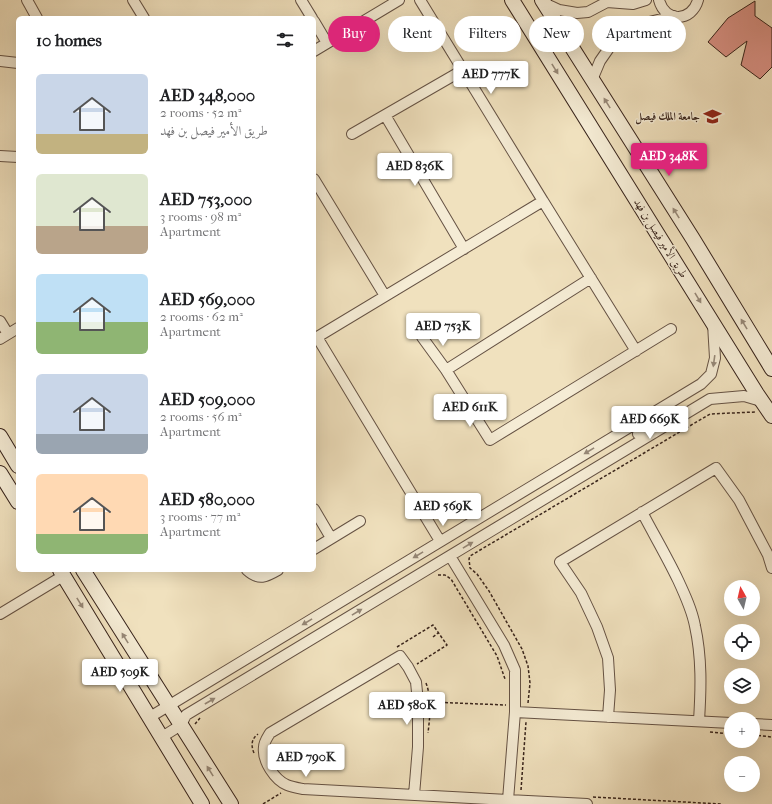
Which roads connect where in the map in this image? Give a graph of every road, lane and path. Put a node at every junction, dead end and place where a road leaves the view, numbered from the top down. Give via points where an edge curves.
1 (27, 0) edge
2 (133, 0) edge
3 (301, 0) edge
4 (399, 0) edge
5 (420, 0) edge
6 (512, 0) edge
7 (646, 0) edge
8 (659, 0) edge
9 (698, 0) edge
10 (543, 2) edge
11 (36, 16) edge
12 (143, 16) edge
13 (311, 16) edge
14 (674, 16) edge
15 (684, 16) edge
16 (316, 24) edge
17 (327, 43) junction
18 (316, 50) edge
19 (606, 52) edge
20 (0, 61) edge
21 (16, 63) edge
22 (463, 70) junction
23 (592, 80) junction
24 (385, 115) junction
25 (352, 134) dead end
26 (0, 156) edge
27 (16, 157) edge
28 (316, 182) edge
29 (543, 201) junction
30 (464, 249) junction
31 (591, 278) junction
32 (385, 296) junction
33 (0, 321) edge
34 (712, 322) junction
35 (16, 329) edge
36 (672, 329) dead end
37 (4, 336) edge
38 (422, 337) dead end
39 (316, 338) edge
40 (636, 351) junction
41 (772, 369) edge
42 (446, 370) junction
43 (765, 409) edge
44 (648, 415) junction
45 (0, 436) edge
46 (610, 459) junction
47 (16, 463) edge
48 (0, 473) edge
49 (16, 499) edge
50 (316, 512) edge
51 (642, 512) junction
52 (360, 521) dead end
53 (331, 538) junction
54 (440, 541) junction
55 (316, 547) edge
56 (450, 556) junction
57 (772, 568) edge
58 (84, 572) edge
59 (250, 572) edge
60 (275, 572) edge
61 (61, 573) edge
62 (438, 575) dead end
63 (0, 614) edge
64 (438, 633) junction
65 (433, 636) dead end
66 (392, 649) dead end
67 (418, 666) dead end
68 (505, 679) dead end
69 (425, 680) dead end
70 (418, 702) junction
71 (430, 702) junction
72 (168, 705) junction
73 (515, 708) junction
74 (527, 713) junction
75 (608, 716) junction
76 (150, 717) junction
77 (699, 721) junction
78 (724, 722) edge
79 (760, 724) edge
80 (772, 724) edge
81 (181, 725) junction
82 (262, 731) dead end
83 (428, 733) dead end
84 (760, 736) edge
85 (162, 737) junction
86 (772, 737) edge
87 (254, 755) dead end
88 (282, 792) dead end
89 (414, 795) junction
90 (508, 800) junction
91 (520, 800) junction
92 (588, 800) edge
93 (202, 804) edge
94 (231, 804) edge
95 (262, 804) edge
96 (569, 804) edge
97 (721, 804) edge

1 - 11 street
2 - 12 street
3 - 13 street
4 - 17 street
5 - 22 street
6 -> 34 main road, طريق الأمير فيصل بن فهد
7 - 10 street via 633,4 607,2 588,12 577,13 559,10
8 - 14 street via 664,10
9 - 15 street via 692,11
10 - 23 main road
16 - 17 street
17 - 18 street
19 - 23 street
20 - 21 street
22 - 24 street
22 - 29 street
41 -> 23 main road
24 - 25 street
24 - 30 street
26 - 27 street
28 - 32 street
29 - 30 street
29 - 31 street
30 - 32 street
31 - 40 street
31 - 42 street
32 - 39 street
33 - 37 street
34 - 43 main road, طريق الأمير فيصل بن فهد
34 -> 44 street via 715,358 711,374 701,384
35 - 37 street
36 - 40 street
38 - 42 street
39 - 54 street
40 - 42 street via 490,440
43 - 46 street via 744,396 710,399
43 - 74 path via 710,414 470,556 470,568 489,591 522,649 530,683
44 - 46 street via 653,420 649,427 621,445
44 -> 54 street
45 - 47 main road
56 -> 46 street
48 - 49 main road
50 - 53 street
51 - 57 street via 716,468 739,500 768,555
51 - 75 street via 560,562 581,593 608,658
51 - 77 street via 686,597 695,624 700,654
52 - 53 street
53 - 55 street
54 -> 72 street
56 - 73 street via 504,645 515,670
81 -> 56 street via 186,715
72 -> 58 main road
59 - 60 street via 258,577 267,577
61 - 63 street
61 -> 76 main road
62 - 68 path via 445,575 451,579 497,656
64 - 65 path
64 - 66 path via 433,625
64 - 67 path via 447,645 417,664
69 - 71 path
70 - 71 path
70 - 89 street
70 - 89 street via 416,682 400,656 270,734 263,749 275,776 287,785 303,789
71 - 73 path
71 - 83 path
72 - 76 street
72 - 81 main road
73 - 74 street
73 - 90 street
74 - 75 street
74 - 91 path
75 - 77 street
76 - 85 main road
77 - 78 street
79 - 80 street
81 - 85 street
94 -> 81 main road
82 - 87 path via 252,741
84 - 86 path
85 - 93 main road
88 - 95 path
89 - 90 street
90 - 91 street
91 - 96 street
92 - 96 street
92 - 97 path

